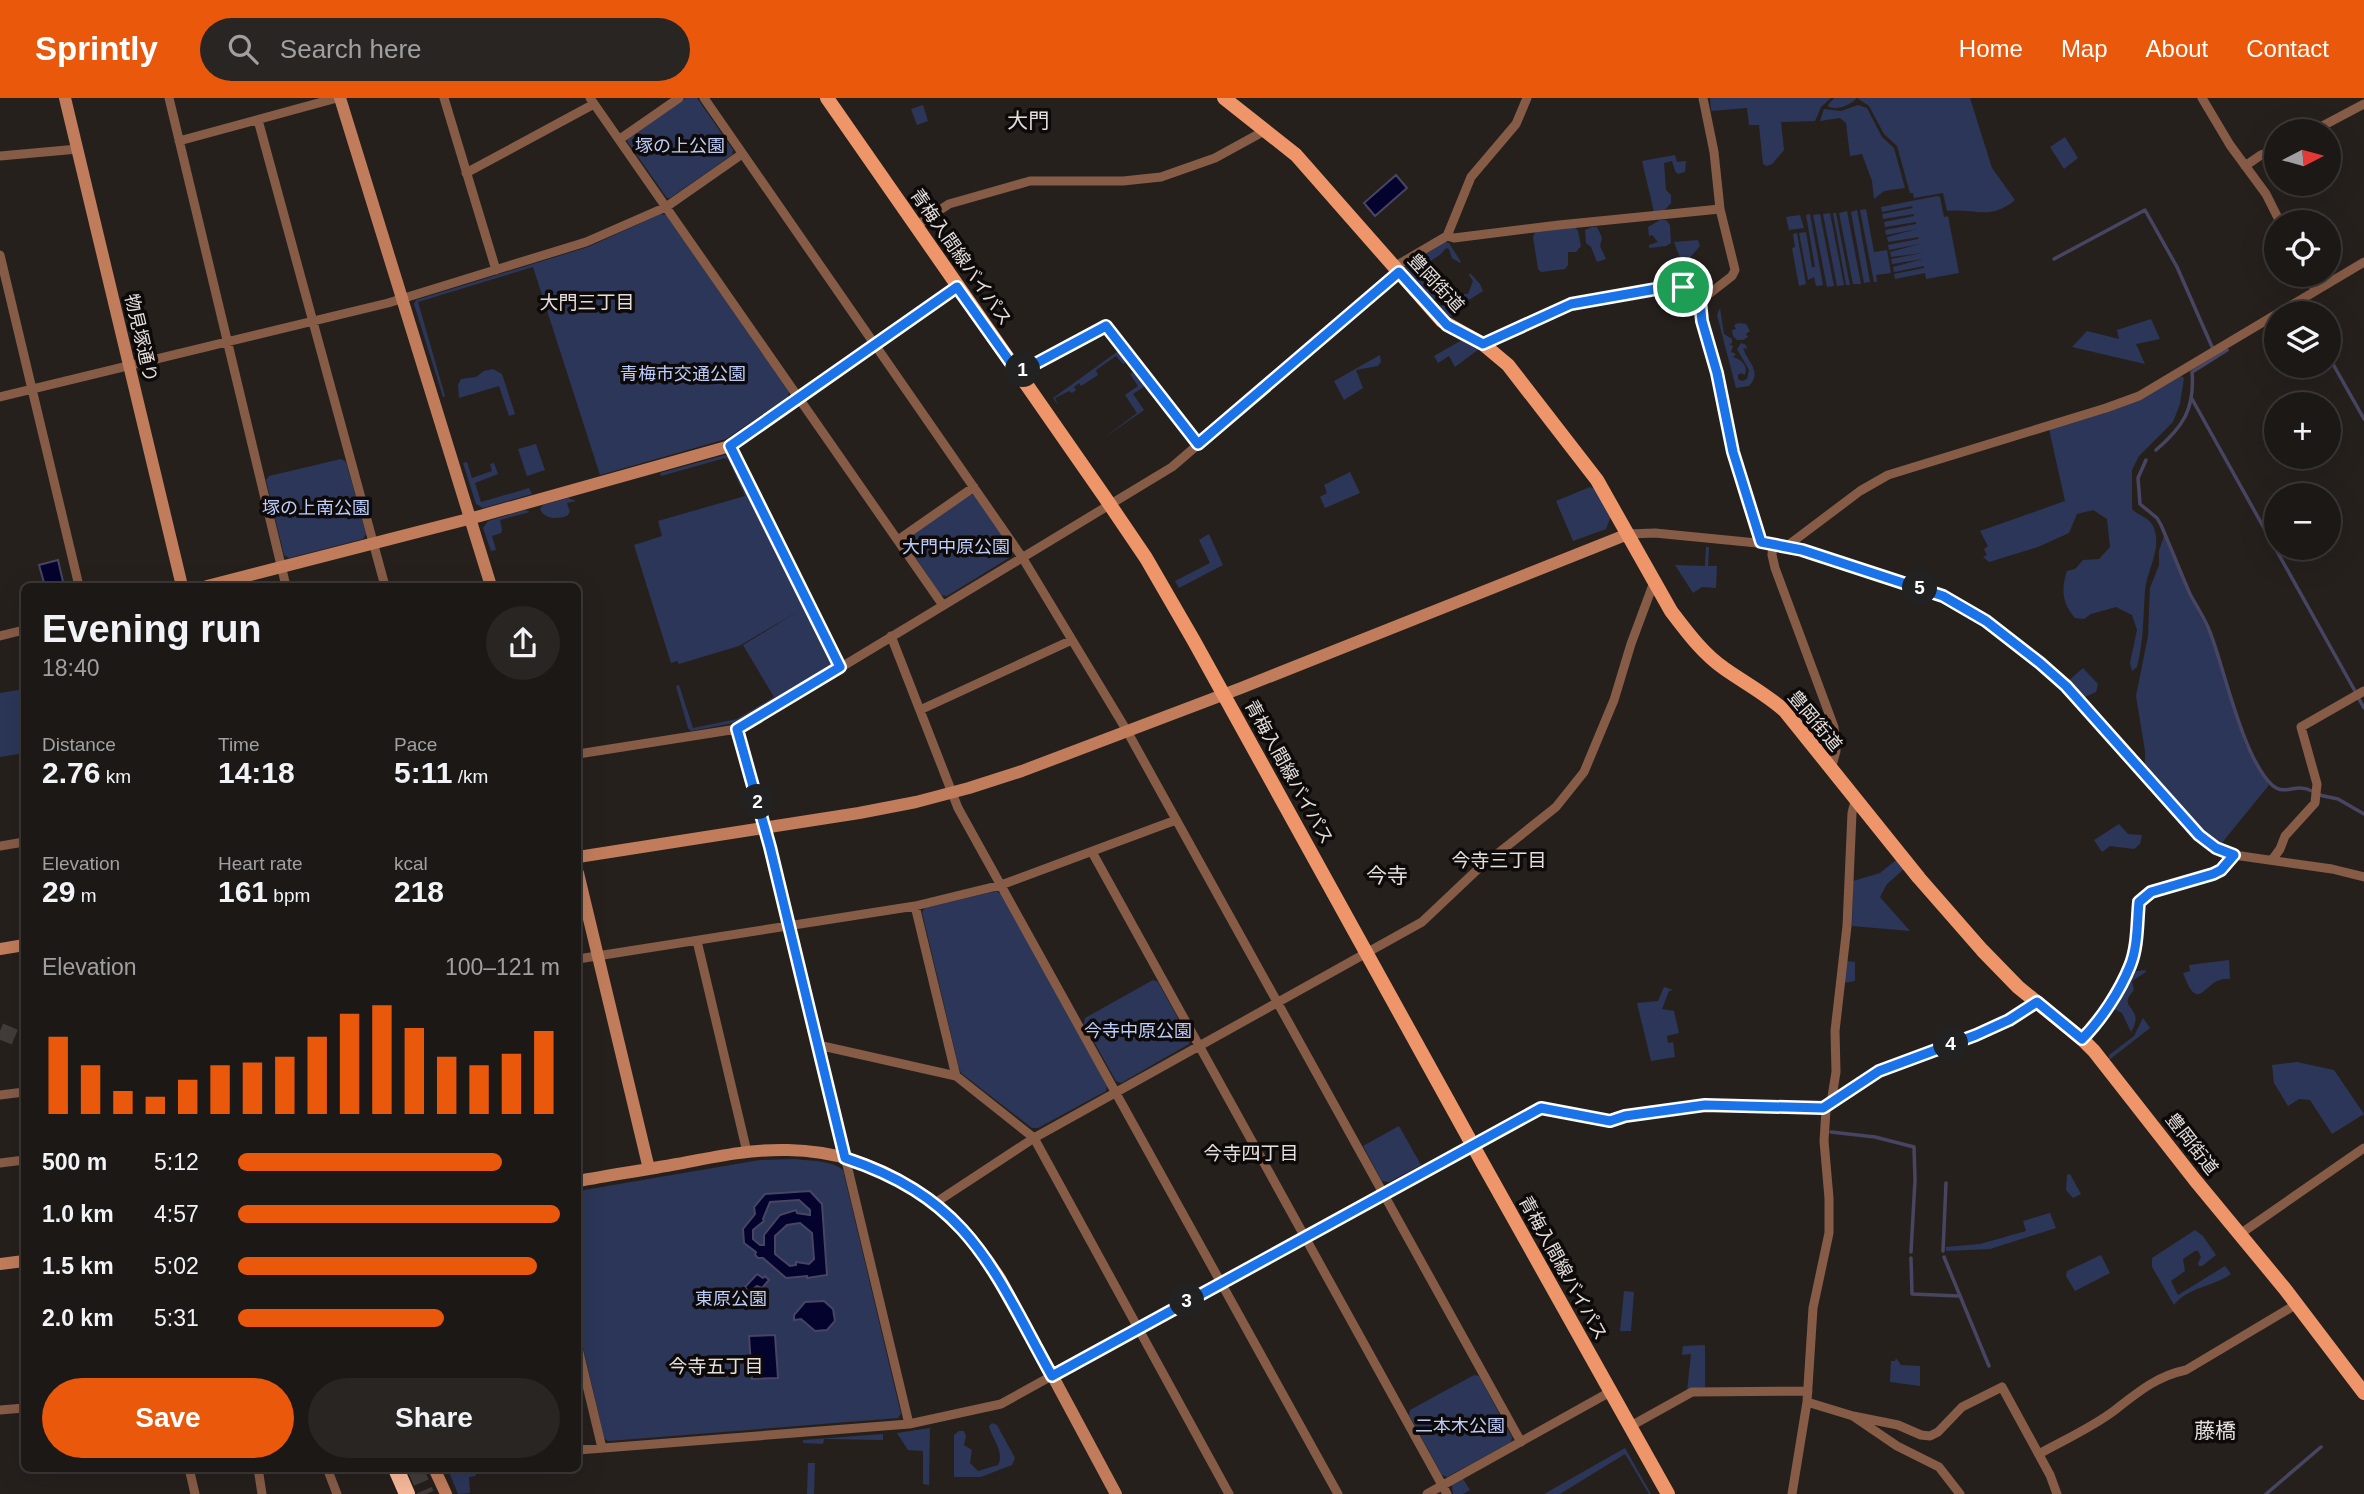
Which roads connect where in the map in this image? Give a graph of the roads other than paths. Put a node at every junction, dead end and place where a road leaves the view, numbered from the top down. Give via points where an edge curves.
1 (65, 98) edge
2 (169, 98) edge
3 (339, 98) edge
4 (444, 98) edge
5 (679, 98) edge
6 (704, 98) edge
7 (827, 98) edge
8 (1224, 98) edge
9 (1527, 98) edge
10 (1703, 98) edge
11 (2202, 98) edge
12 (592, 101) edge
13 (2364, 104) edge
14 (2336, 119) edge
15 (258, 120) junction
16 (1266, 130) junction
17 (620, 139) junction
18 (180, 141) junction
19 (78, 149) junction
20 (742, 154) junction
21 (2264, 154) edge
22 (0, 156) edge
23 (2245, 166) junction
24 (466, 173) junction
25 (666, 207) junction
26 (1720, 209) junction
27 (2274, 210) edge
28 (916, 226) junction
29 (1447, 236) junction
30 (0, 255) edge
31 (2364, 262) edge
32 (1396, 269) junction
33 (496, 270) junction
34 (957, 287) junction
35 (2315, 289) joint
36 (402, 299) junction
37 (1700, 301) junction
38 (313, 322) junction
39 (228, 341) junction
40 (1483, 344) junction
41 (875, 345) junction
42 (130, 366) junction
43 (1018, 373) junction
44 (32, 389) junction
45 (0, 397) edge
46 (799, 398) junction
47 (1198, 444) junction
48 (730, 446) junction
49 (974, 486) junction
50 (1110, 504) junction
51 (470, 519) junction
52 (1628, 534) junction
53 (898, 540) junction
54 (1761, 542) junction
55 (373, 543) junction
56 (1773, 543) junction
57 (1787, 546) junction
58 (1022, 557) junction
59 (281, 568) junction
60 (1654, 582) junction
61 (78, 583) edge
62 (181, 583) edge
63 (219, 583) edge
64 (285, 583) edge
65 (384, 583) edge
66 (490, 583) edge
67 (942, 604) junction
68 (21, 631) edge
69 (0, 636) edge
70 (891, 636) junction
71 (1072, 640) junction
72 (840, 667) junction
73 (2364, 691) edge
74 (1224, 694) junction
75 (920, 710) junction
76 (737, 729) junction
77 (1127, 731) junction
78 (581, 754) edge
79 (1831, 769) junction
80 (951, 793) junction
81 (1855, 801) junction
82 (1176, 820) junction
83 (765, 828) junction
84 (21, 842) edge
85 (0, 846) edge
86 (1092, 852) junction
87 (2234, 855) junction
88 (581, 857) edge
89 (2272, 860) junction
90 (2364, 877) edge
91 (581, 885) edge
92 (1002, 885) junction
93 (915, 906) junction
94 (790, 926) junction
95 (696, 941) junction
96 (21, 946) edge
97 (0, 949) edge
98 (1366, 953) junction
99 (598, 956) junction
100 (581, 959) edge
101 (1277, 1002) junction
102 (2037, 1002) junction
103 (2082, 1039) junction
104 (818, 1045) junction
105 (1199, 1045) junction
106 (956, 1076) junction
107 (21, 1092) edge
108 (1116, 1092) junction
109 (0, 1095) edge
110 (1829, 1103) junction
111 (1034, 1138) junction
112 (1472, 1145) junction
113 (2364, 1148) edge
114 (747, 1152) junction
115 (845, 1158) junction
116 (21, 1160) edge
117 (0, 1163) edge
118 (649, 1169) junction
119 (581, 1180) edge
120 (1383, 1193) junction
121 (935, 1203) junction
122 (2240, 1234) junction
123 (1305, 1236) junction
124 (21, 1261) edge
125 (0, 1264) edge
126 (1221, 1282) junction
127 (2297, 1304) junction
128 (1138, 1328) junction
129 (581, 1360) edge
130 (1052, 1376) junction
131 (1808, 1391) junction
132 (1610, 1392) junction
133 (2364, 1392) edge
134 (1807, 1402) junction
135 (21, 1408) edge
136 (0, 1410) edge
137 (1853, 1416) junction
138 (909, 1424) junction
139 (1629, 1427) junction
140 (1521, 1442) junction
141 (602, 1448) junction
142 (581, 1450) edge
143 (2039, 1454) junction
144 (191, 1472) edge
145 (259, 1472) edge
146 (329, 1472) edge
147 (397, 1472) edge
148 (436, 1472) edge
149 (1445, 1490) edge
150 (195, 1494) edge
151 (262, 1494) edge
152 (337, 1494) edge
153 (407, 1494) edge
154 (446, 1494) edge
155 (1116, 1494) edge
156 (1229, 1494) edge
157 (1338, 1494) edge
158 (1427, 1494) edge
159 (1668, 1494) edge
160 (1792, 1494) edge
161 (1960, 1494) edge
162 (2057, 1494) edge

1 - 19 street, 物見塚通り
2 - 18 street
3 - 15 street
3 - 36 street
4 - 24 street
5 - 17 street
6 - 20 street
7 - 28 main road, 青梅入間線バイパス
8 - 16 main road, 豊岡街道
9 - 29 street via 1516,124 1471,177
10 - 26 street
11 - 23 street
12 - 17 street
12 - 24 street
13 - 14 street
15 - 18 street
15 - 38 street
16 - 28 street via 1215,158 1161,177 1030,181 949,204
16 - 32 main road, 豊岡街道 via 1296,155
17 - 25 street
18 - 39 street
19 - 22 street
19 - 42 street, 物見塚通り
20 - 25 street
20 - 41 street
21 - 23 street
23 - 27 street
24 - 33 street
25 - 33 street via 586,242
25 - 46 street
26 - 29 street
26 - 37 street via 1735,270
28 - 34 main road, 青梅入間線バイパス
29 - 32 street
30 - 44 street
31 - 35 street
32 - 40 main road, 豊岡街道 via 1447,325
32 - 47 street
33 - 36 street
34 - 41 street
34 - 43 main road, 青梅入間線バイパス
35 - 57 street via 2139,396 1888,475
36 - 38 street
36 - 51 street
37 - 40 street via 1678,286 1578,302
37 - 54 street via 1733,452
38 - 39 street
38 - 55 street
39 - 42 street
39 - 59 street
40 - 52 main road, 豊岡街道 via 1508,365 1555,423 1597,480
41 - 46 street
41 - 49 street
42 - 44 street
42 - 62 street, 物見塚通り
43 - 47 street via 1106,326
43 - 50 main road, 青梅入間線バイパス
44 - 45 street
44 - 61 street
46 - 48 street
46 - 53 street
47 - 50 street via 1172,467
48 - 51 street
48 - 72 street
49 - 53 street
49 - 58 street
50 - 58 street
50 - 74 main road, 青梅入間線バイパス
51 - 55 street
51 - 66 street
52 - 54 street
52 - 60 main road, 豊岡街道
52 - 74 street
53 - 67 street
54 - 56 street
55 - 59 street
55 - 65 street
56 - 57 street
56 - 79 street via 1775,568 1834,727 1836,751
57 - 87 street via 1943,596 1986,621 2066,686 2199,835
58 - 67 street
58 - 71 street
59 - 63 street
59 - 64 street
60 - 79 main road, 豊岡街道 via 1701,648 1785,711
60 - 98 street via 1614,700 1574,786 1556,807 1477,870 1422,922
67 - 70 street
68 - 69 street
70 - 72 street
70 - 75 street
71 - 75 street
71 - 77 street
72 - 76 street
73 - 89 street via 2301,727 2317,784 2315,803 2285,836
74 - 77 street
74 - 98 main road, 青梅入間線バイパス
75 - 80 street
76 - 78 street
76 - 83 street
77 - 80 street
77 - 82 street
79 - 81 main road, 豊岡街道
80 - 83 street
80 - 92 street
81 - 102 main road, 豊岡街道 via 1976,943
81 - 110 street via 1835,1031 1836,1072
82 - 86 street
82 - 101 street
83 - 88 street
83 - 94 street
84 - 85 street
86 - 92 street
86 - 105 street
87 - 89 street
87 - 103 street via 2213,874 2151,892 2139,902 2130,967
89 - 90 street
91 - 99 street
92 - 93 street
92 - 108 street
93 - 94 street
93 - 106 street
94 - 95 street
94 - 104 street
95 - 99 street
95 - 114 street
96 - 97 street
98 - 101 street
98 - 112 main road, 青梅入間線バイパス
99 - 100 street
99 - 118 street
101 - 105 street
101 - 120 street
102 - 103 main road, 豊岡街道
102 - 110 street via 1976,1035 1879,1071
103 - 122 main road, 豊岡街道
104 - 106 street
104 - 115 street
105 - 108 street
105 - 123 street
106 - 111 street
107 - 109 street
108 - 111 street
108 - 126 street
110 - 112 street via 1823,1108 1705,1105 1610,1121 1541,1108
110 - 131 street via 1824,1152 1829,1233 1813,1308
111 - 121 street
111 - 128 street
112 - 120 street
112 - 132 main road, 青梅入間線バイパス
113 - 122 street
114 - 115 street via 803,1151
114 - 118 street
115 - 121 street via 889,1175
115 - 138 street
116 - 117 street
118 - 119 street
120 - 123 street
120 - 140 street
121 - 130 street via 987,1258
122 - 127 main road, 豊岡街道
123 - 126 street
123 - 149 street
124 - 125 street
126 - 128 street
126 - 157 street
127 - 133 main road, 豊岡街道
127 - 143 street via 2186,1370 2172,1371
128 - 130 street
128 - 156 street
129 - 141 street
130 - 138 street via 1001,1404
130 - 155 street
131 - 134 street
131 - 139 street via 1697,1391
132 - 139 main road, 青梅入間線バイパス
132 - 140 street
134 - 137 street
134 - 160 street
135 - 136 street
137 - 143 street via 1930,1436 1962,1407 2002,1387
137 - 161 street via 1939,1467
138 - 141 street
139 - 159 main road, 青梅入間線バイパス
140 - 149 street
141 - 142 street
143 - 162 street
144 - 150 street
145 - 151 street
146 - 152 street
147 - 153 highway
148 - 154 street
149 - 158 street

